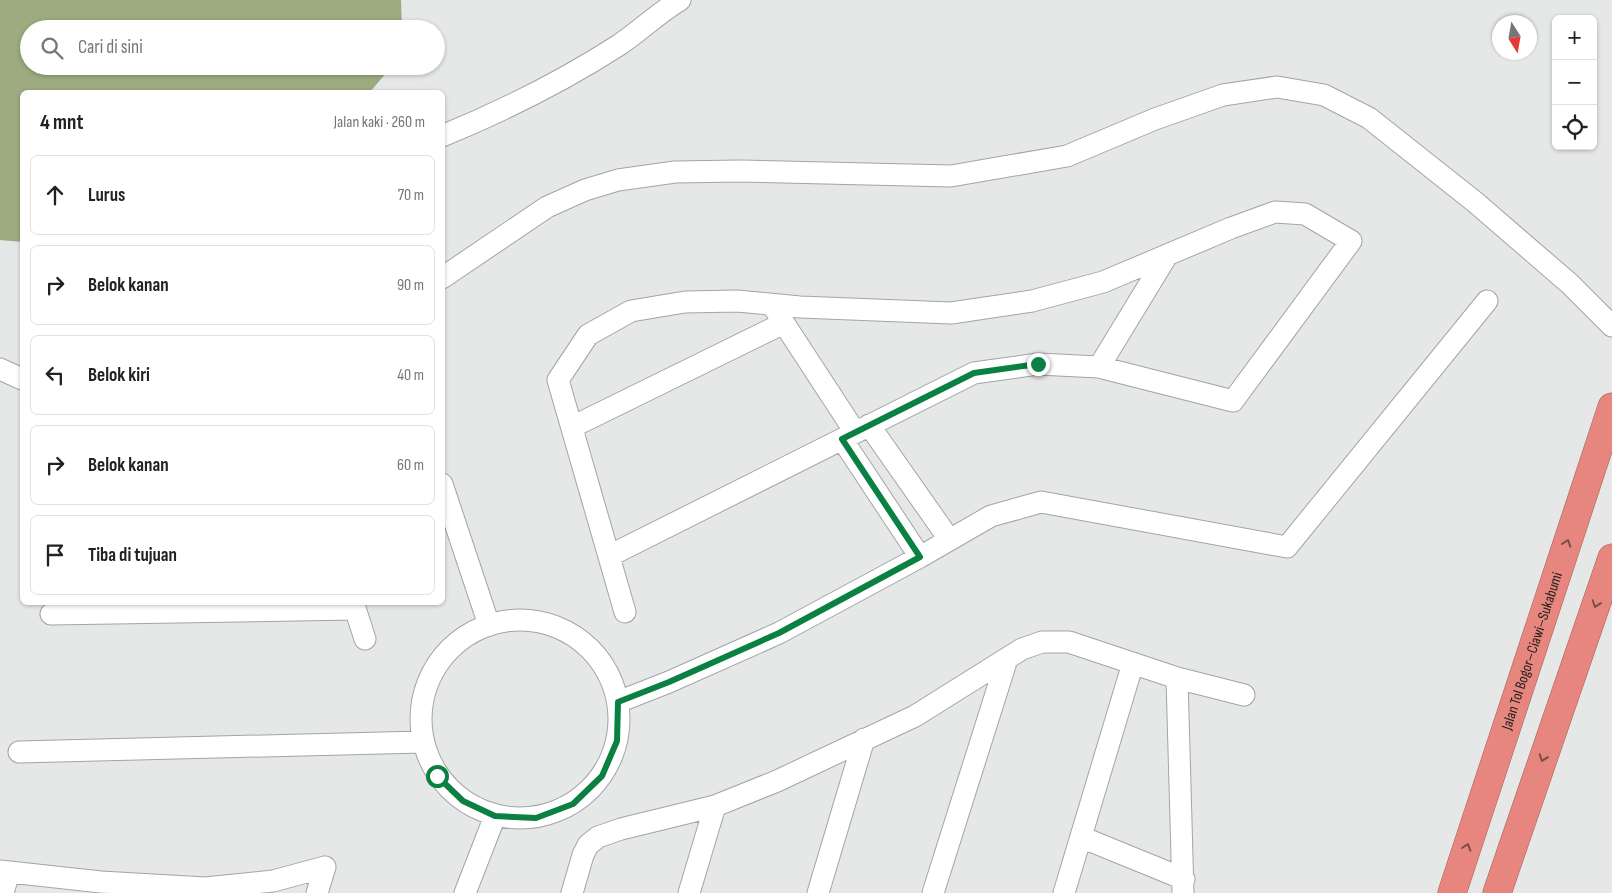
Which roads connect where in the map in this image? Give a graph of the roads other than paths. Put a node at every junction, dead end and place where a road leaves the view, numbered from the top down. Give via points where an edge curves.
1 (680, 0) edge
2 (445, 135) edge
3 (1166, 257) junction
4 (445, 276) edge
5 (1487, 301) dead end
6 (771, 302) junction
7 (784, 323) junction
8 (1612, 326) edge
9 (1099, 367) junction
10 (0, 369) edge
11 (20, 377) edge
12 (1612, 408) edge
13 (572, 427) junction
14 (855, 432) junction
15 (445, 493) edge
16 (949, 540) junction
17 (609, 556) junction
18 (920, 557) junction
19 (1612, 558) edge
20 (354, 606) edge
21 (200, 607) edge
22 (625, 612) dead end
23 (51, 614) dead end
24 (489, 625) junction
25 (365, 640) dead end
26 (1007, 659) junction
27 (1133, 663) junction
28 (1177, 678) junction
29 (1244, 695) dead end
30 (618, 702) junction
31 (864, 739) junction
32 (422, 742) junction
33 (19, 752) dead end
34 (715, 806) junction
35 (495, 816) junction
36 (1081, 837) junction
37 (5, 872) edge
38 (1184, 886) edge
39 (100, 887) edge
40 (204, 890) edge
41 (3, 893) edge
42 (317, 893) edge
43 (465, 893) edge
44 (572, 893) edge
45 (689, 893) edge
46 (818, 893) edge
47 (933, 893) edge
48 (1064, 893) edge
49 (1452, 893) edge
50 (1497, 893) edge

1 - 2 street via 620,45 580,69
3 - 6 street via 1103,282 1032,301 952,313
3 - 9 street
3 - 9 street via 1276,212 1305,214 1351,241 1233,401
4 - 8 street via 547,207 618,180 675,172 740,171 951,176 1067,156 1223,95 1277,87 1324,95 1369,118 1483,208 1570,284
5 - 16 street via 1287,547 1041,502 991,516
6 - 7 street
6 - 13 street via 685,302 631,311 588,335 558,380
7 - 13 street
7 - 14 street
9 - 14 street via 1038,364 974,373
10 - 11 street
49 -> 12 highway, Jalan Tol Bogor–Ciawi–Sukabumi
13 - 17 street
14 - 16 street
14 - 17 street
14 - 18 street
15 - 24 street
16 - 18 street
17 - 22 street
18 - 30 street via 779,633
19 -> 50 highway
20 - 21 street
20 - 25 street
21 - 23 street
24 - 30 street via 522,620 555,627 570,635 584,644 607,670
24 - 32 street via 456,643 433,671 421,706
26 - 27 street via 1022,649 1056,641 1069,642
26 - 31 street via 915,716
26 - 47 street
27 - 28 street
27 - 36 street
28 - 29 street
28 - 38 street
30 - 35 street via 617,741 606,768 573,804 536,818
31 - 34 street via 777,781
31 - 46 street
32 - 33 street
32 - 35 street via 437,776 463,801
34 - 44 street via 598,837 588,845 583,855
34 - 45 street
35 - 43 street
36 - 38 street
36 - 48 street
37 - 39 street
37 - 41 street
39 - 40 street
40 - 42 street via 273,882 325,867

